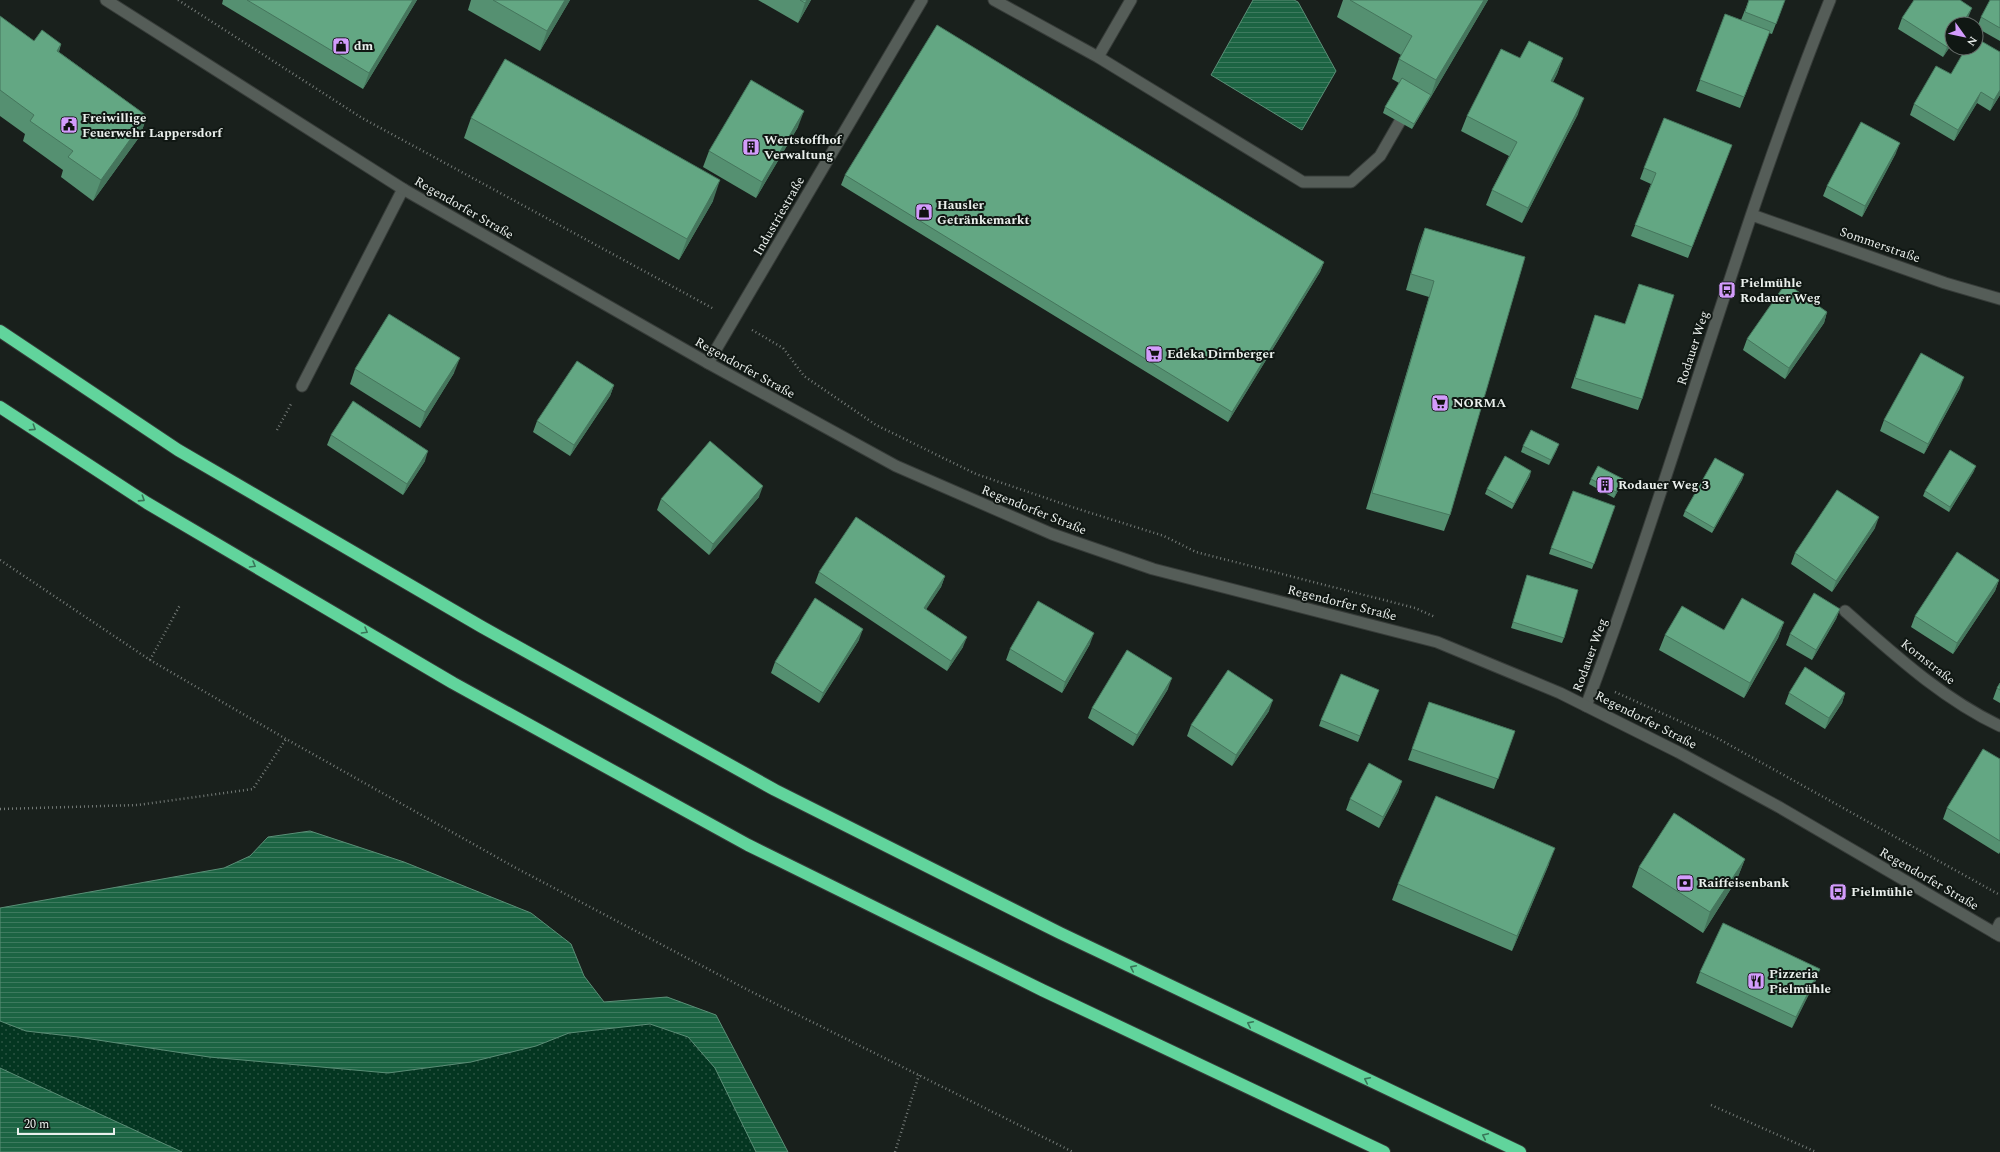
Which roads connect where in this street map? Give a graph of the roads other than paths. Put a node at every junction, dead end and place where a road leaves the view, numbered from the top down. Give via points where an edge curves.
1 (106, 0) edge
2 (922, 0) edge
3 (994, 0) edge
4 (1131, 0) edge
5 (1830, 0) edge
6 (1098, 57) junction
7 (1400, 123) edge
8 (403, 189) junction
9 (1752, 215) junction
10 (2000, 299) edge
11 (0, 331) edge
12 (708, 363) junction
13 (302, 386) road end
14 (0, 407) edge
15 (1845, 611) dead end
16 (1586, 706) junction
17 (2000, 726) edge
18 (1998, 931) edge
19 (1384, 1152) edge
20 (1520, 1152) edge

1 - 8 street, Regendorfer Straße
2 - 12 street, Industriestraße
3 - 6 street
4 - 6 street
5 - 9 street, Rodauer Weg via 1805,63
6 - 7 street via 1304,182 1351,182 1380,156
8 - 12 street, Regendorfer Straße
8 - 13 street
9 - 10 street, Sommerstraße via 1945,283
9 - 16 street, Rodauer Weg via 1618,620
20 -> 11 highway via 1067,936 774,790 482,627 178,450
12 - 16 street, Regendorfer Straße via 896,466 1052,534 1153,568 1437,642
14 -> 19 highway via 147,503 453,683 748,845 1042,990
15 - 17 street, Kornstraße via 1920,675 1955,701
16 - 18 street, Regendorfer Straße via 1779,807

